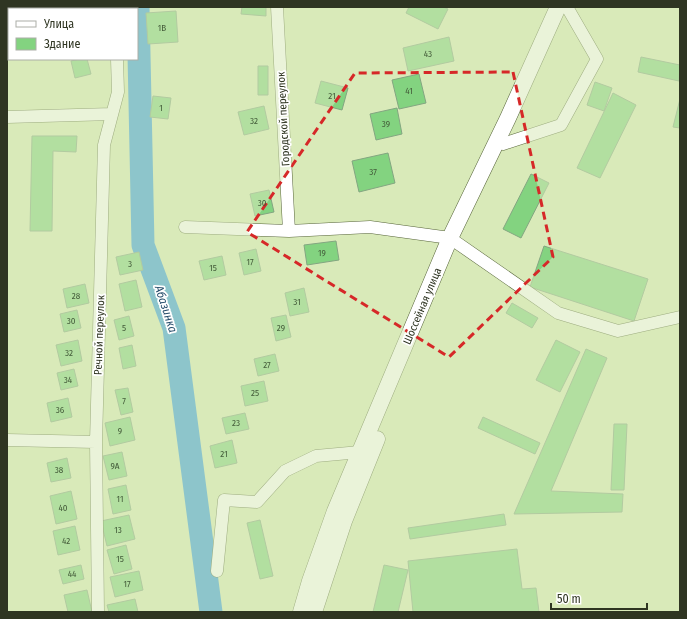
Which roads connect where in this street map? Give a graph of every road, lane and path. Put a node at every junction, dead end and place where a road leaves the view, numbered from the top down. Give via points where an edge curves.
1 (277, 7) edge
2 (558, 7) edge
3 (567, 7) edge
4 (117, 60) edge
5 (112, 114) junction
6 (7, 117) edge
7 (503, 144) junction
8 (185, 227) dead end
9 (289, 231) junction
10 (454, 241) junction
11 (680, 317) edge
12 (7, 440) edge
13 (96, 442) junction
14 (360, 452) junction
15 (218, 570) dead end
16 (98, 612) edge
17 (301, 612) edge
18 (314, 612) edge

1 - 9 street, Городской переулок
2 - 10 main road, Шоссейная улица
3 - 7 main road, Шоссейная улица
3 - 7 street via 597,59 561,125
4 - 5 street, Речной переулок via 118,92
5 - 6 street
5 - 13 street, Речной переулок via 104,146
7 - 10 main road, Шоссейная улица
8 - 9 street
9 - 10 street via 370,226
10 - 11 street via 558,313 618,331
10 - 14 main road, Шоссейная улица
10 - 18 main road, Шоссейная улица via 344,521
12 - 13 street
13 - 16 street, Речной переулок
14 - 15 street via 316,456 285,471 257,502 224,500
14 - 17 main road, Шоссейная улица via 335,511

